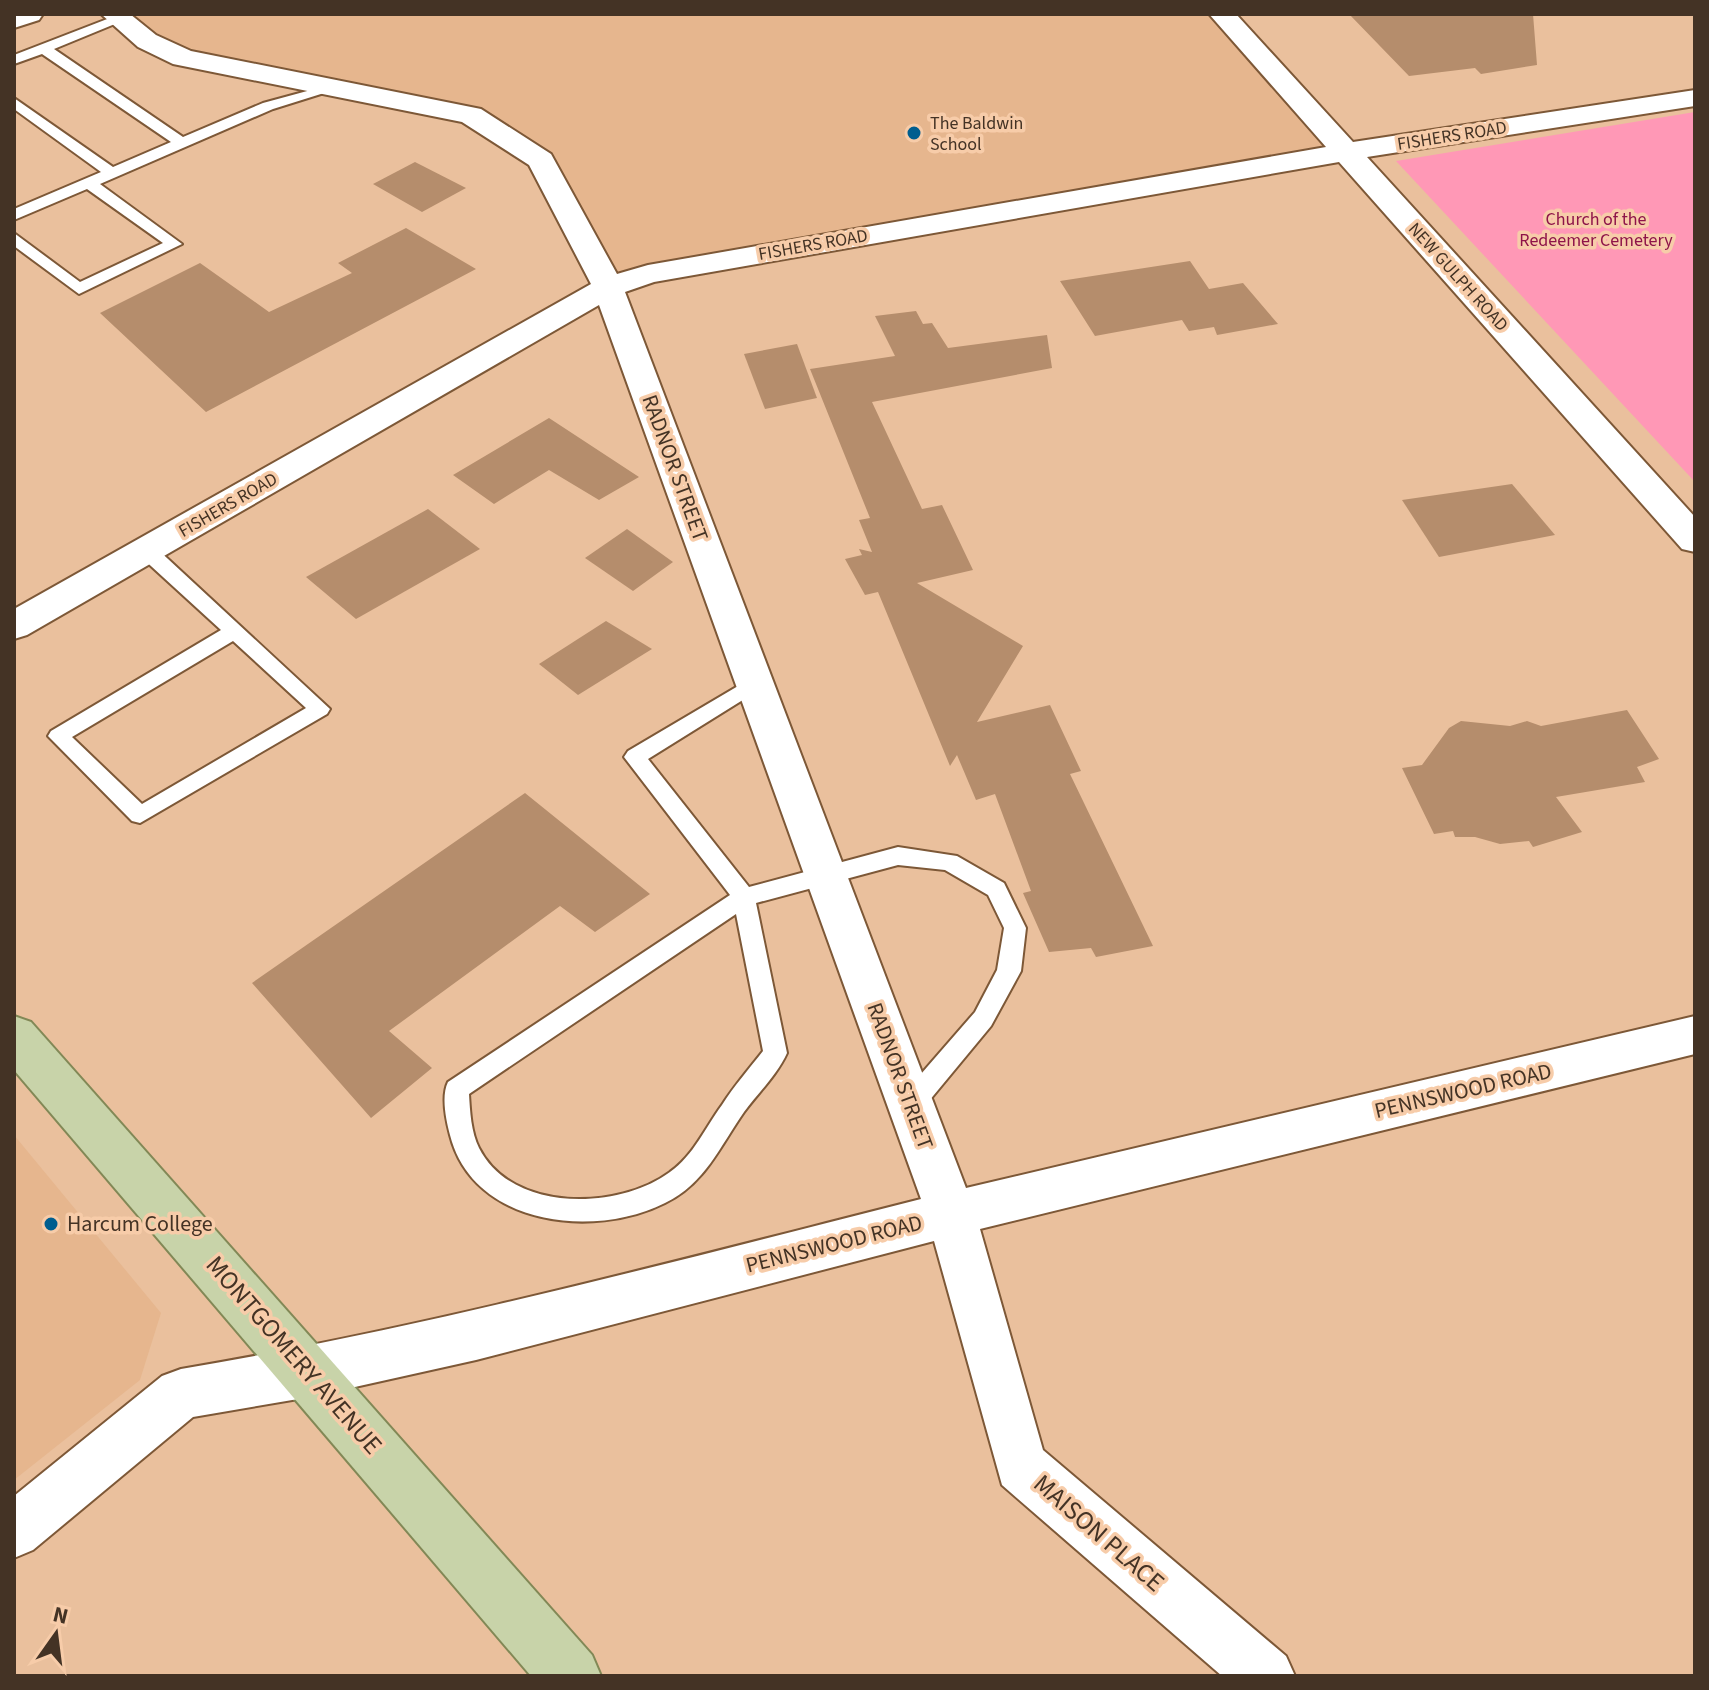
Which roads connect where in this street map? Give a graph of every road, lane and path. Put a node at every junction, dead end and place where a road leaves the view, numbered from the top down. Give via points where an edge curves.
1 (30, 14) edge
2 (1222, 14) edge
3 (117, 16) edge
4 (14, 20) edge
5 (44, 49) junction
6 (14, 60) edge
7 (333, 88) junction
8 (1695, 98) edge
9 (14, 102) edge
10 (182, 143) junction
11 (1345, 152) junction
12 (112, 173) junction
13 (89, 183) junction
14 (14, 215) edge
15 (14, 238) edge
16 (608, 287) junction
17 (1695, 540) edge
18 (147, 551) junction
19 (14, 626) edge
20 (232, 632) junction
21 (755, 683) junction
22 (825, 874) junction
23 (744, 897) junction
24 (1695, 1035) edge
25 (14, 1036) edge
26 (910, 1105) junction
27 (951, 1214) junction
28 (310, 1372) junction
29 (14, 1531) edge
30 (571, 1676) edge
31 (1266, 1676) edge

1 - 4 street
2 - 11 street, NEW GULPH ROAD
3 - 5 lane
3 - 7 street, RADNOR STREET via 147,41 183,58
5 - 6 lane
5 - 10 lane
7 - 10 lane via 268,106
7 - 16 street, RADNOR STREET via 471,115 541,160
8 - 11 street, FISHERS ROAD
9 - 12 lane
10 - 12 lane
11 - 16 street, FISHERS ROAD via 648,274
11 - 17 street, NEW GULPH ROAD
12 - 13 lane
13 - 14 lane
13 - 15 lane via 174,244 79,289
16 - 18 street, FISHERS ROAD
16 - 21 street, RADNOR STREET
18 - 19 street, FISHERS ROAD
18 - 20 lane
20 - 20 lane via 320,709 140,815 58,736
21 - 22 street, RADNOR STREET
21 - 23 lane via 635,757
22 - 23 lane
22 - 26 street, RADNOR STREET
22 - 26 lane via 898,856 949,862 996,889 1015,928 1009,971 983,1019
23 - 23 lane via 775,1053 729,1113 711,1149 679,1181 639,1203 592,1213 545,1208 505,1191 475,1163 459,1128 457,1089
24 - 27 street, PENNSWOOD ROAD
25 - 28 main road, MONTGOMERY AVENUE
26 - 27 street, RADNOR STREET
27 - 28 street, PENNSWOOD ROAD via 476,1336
27 - 31 street, MAISON PLACE via 1021,1466
28 - 29 street, PENNSWOOD ROAD via 181,1394
28 - 30 main road, MONTGOMERY AVENUE

